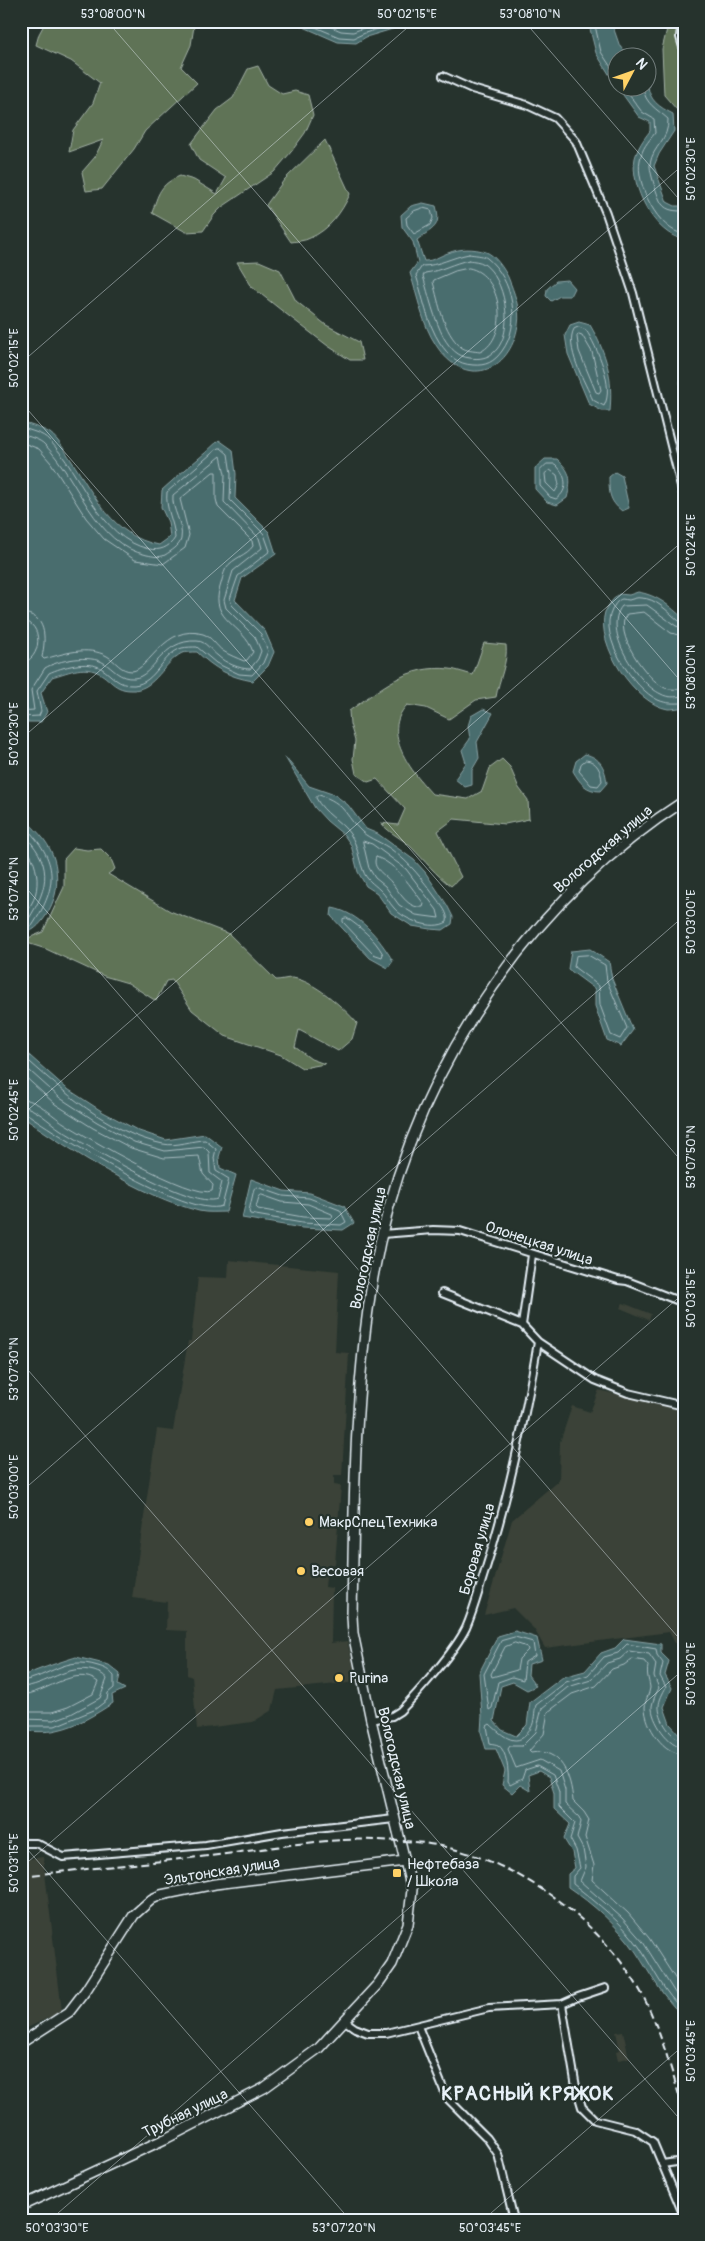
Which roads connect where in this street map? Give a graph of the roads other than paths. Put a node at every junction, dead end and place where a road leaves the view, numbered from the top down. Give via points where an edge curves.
1 (682, 21) edge
2 (684, 51) edge
3 (443, 76) dead end
4 (684, 498) edge
5 (684, 801) edge
6 (382, 1234) junction
7 (532, 1255) junction
8 (442, 1293) dead end
9 (684, 1303) edge
10 (522, 1325) junction
11 (538, 1342) junction
12 (684, 1406) edge
13 (371, 1720) junction
14 (394, 1819) junction
15 (21, 1843) edge
16 (405, 1861) junction
17 (605, 1988) dead end
18 (562, 2004) junction
19 (345, 2021) junction
20 (418, 2026) junction
21 (21, 2043) edge
22 (684, 2161) edge
23 (662, 2164) junction
24 (21, 2206) edge
25 (684, 2216) edge
26 (514, 2220) edge

1 - 2 street via 680,37
3 - 4 street via 472,89 527,104 554,118 576,141 606,213 632,293
5 - 6 main road, Вологодская улица via 593,872 560,905 500,977 450,1055 423,1109 398,1174
6 - 7 street, Олонецкая улица via 433,1230 460,1232
6 - 13 main road, Вологодская улица via 365,1331 356,1438 352,1574 353,1633
7 - 9 street, Олонецкая улица via 627,1281
7 - 10 street
8 - 10 street
10 - 11 street
11 - 12 street via 595,1380
11 - 13 street, Боровая улица via 526,1416 492,1548 465,1630 400,1711
13 - 14 main road, Вологодская улица
14 - 15 street, Эльтонская улица via 206,1845 63,1857 36,1843
14 - 16 main road, Вологодская улица
16 - 19 main road, Трубная улица via 412,1900 398,1954 386,1974
16 - 21 main road, Эльтонская улица via 215,1884 161,1894 134,1915 69,2012
17 - 18 street
18 - 20 street via 502,2006
18 - 23 street via 582,2107 595,2120 645,2135 653,2142
19 - 20 street via 355,2028 379,2034
19 - 24 main road, Трубная улица via 319,2048 234,2106
20 - 26 street via 447,2098 487,2138 498,2154
22 - 23 street
23 - 25 street

